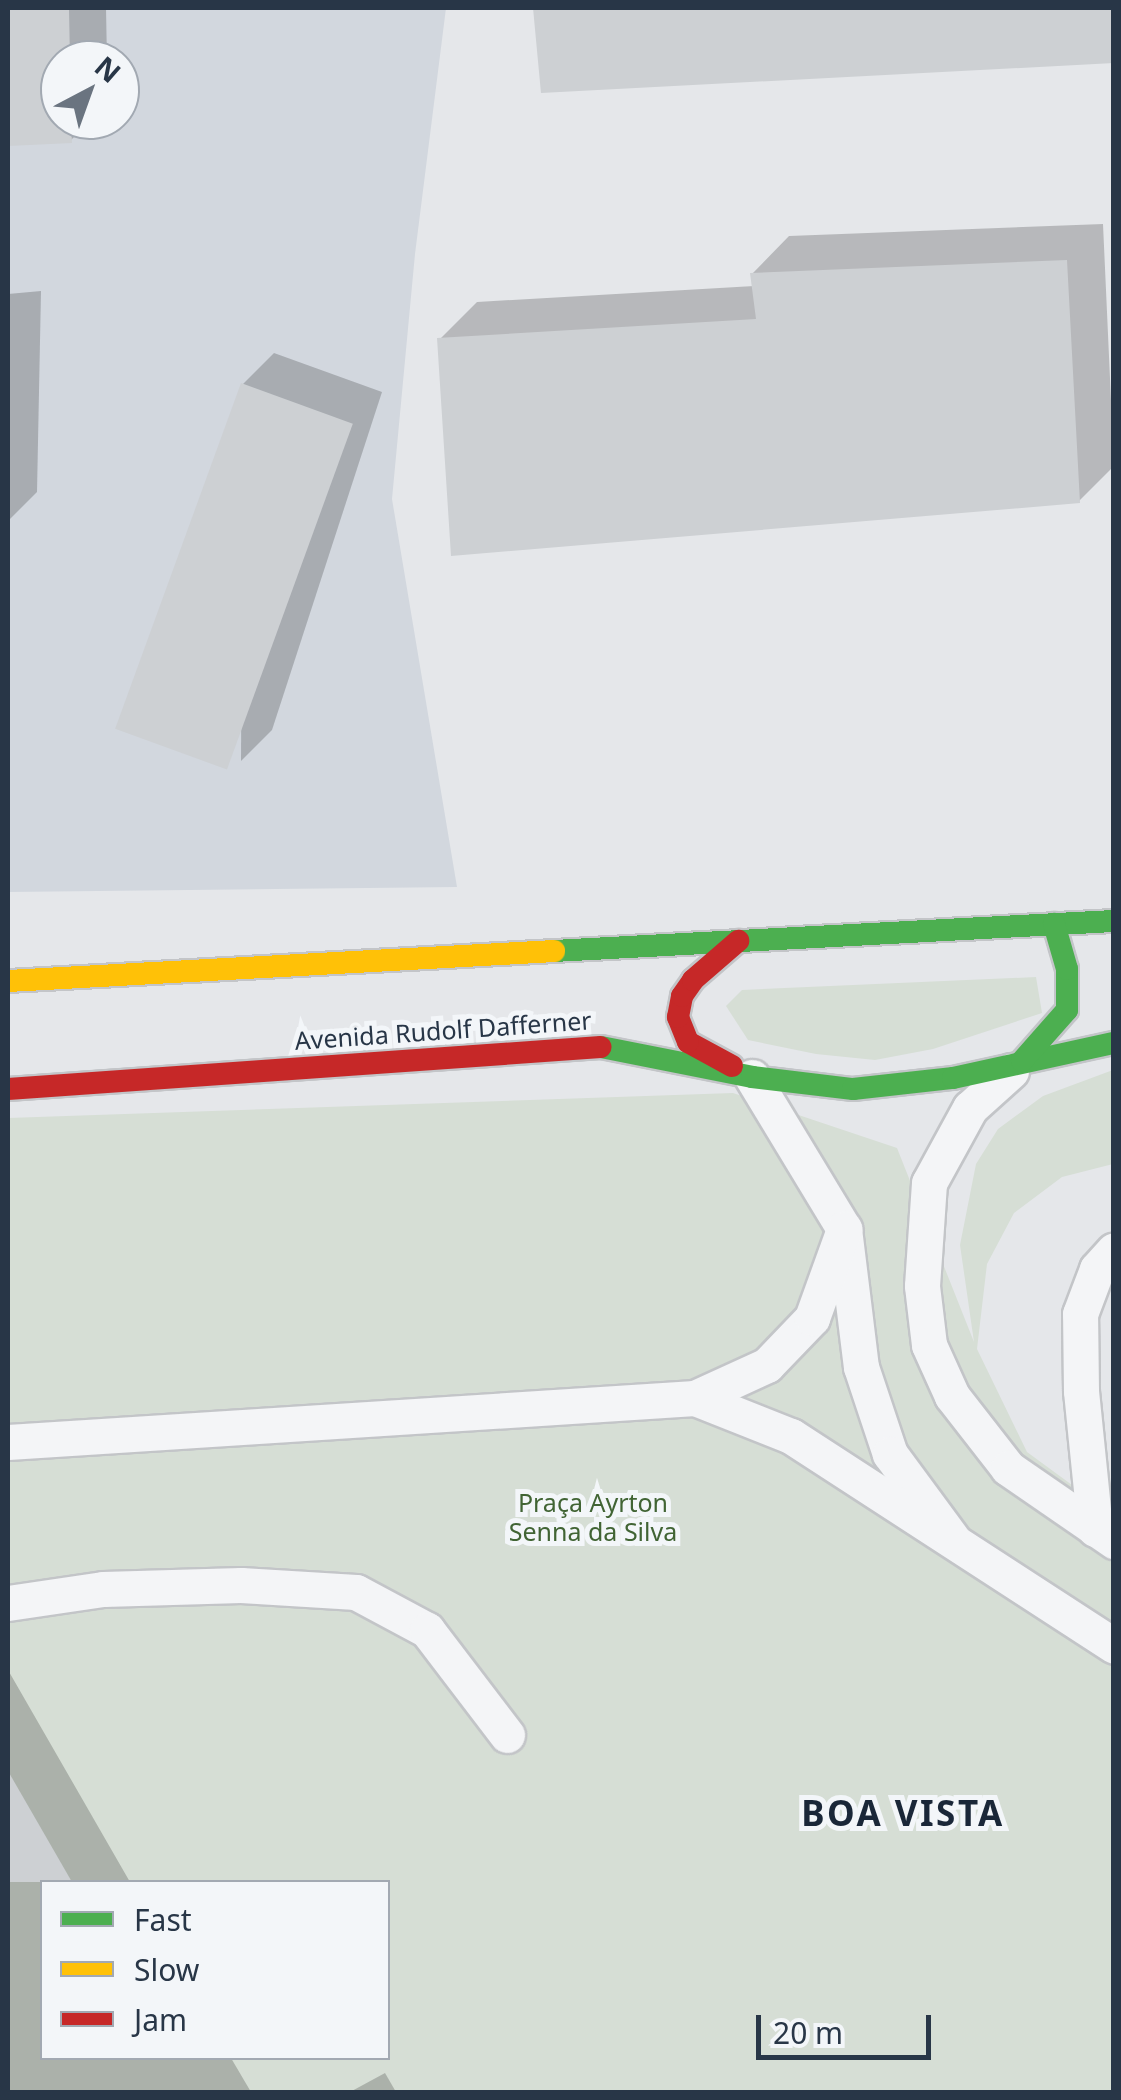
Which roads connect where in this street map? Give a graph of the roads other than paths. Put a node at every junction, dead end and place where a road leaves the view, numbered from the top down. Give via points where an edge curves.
1 (1114, 920) edge
2 (1054, 924) junction
3 (738, 941) junction
4 (8, 981) edge
5 (1114, 1042) edge
6 (1022, 1061) junction
7 (752, 1076) junction
8 (8, 1089) edge
9 (844, 1229) junction
10 (1114, 1250) edge
11 (695, 1398) junction
12 (8, 1442) edge
13 (1104, 1535) edge
14 (952, 1538) junction
15 (8, 1603) edge
16 (1114, 1646) edge
17 (507, 1735) dead end

1 - 2 main road
2 - 3 main road
2 - 6 main road via 1067,969 1067,1010
3 - 4 main road
3 - 7 main road via 693,980 678,1018 688,1042
5 - 6 main road, Avenida Rudolf Dafferner
6 - 7 main road, Avenida Rudolf Dafferner via 954,1078 853,1089
6 - 13 lane via 970,1108 929,1184 922,1286 929,1345 952,1396 1008,1468
7 - 8 main road, Avenida Rudolf Dafferner via 611,1046
7 - 9 lane
9 - 11 lane via 812,1318 766,1364
9 - 14 lane via 861,1368 890,1454
10 - 13 lane via 1098,1269 1080,1314 1081,1391
11 - 12 lane
11 - 14 lane via 791,1436
14 - 16 lane
15 - 17 lane via 102,1589 241,1585 356,1592 427,1630

